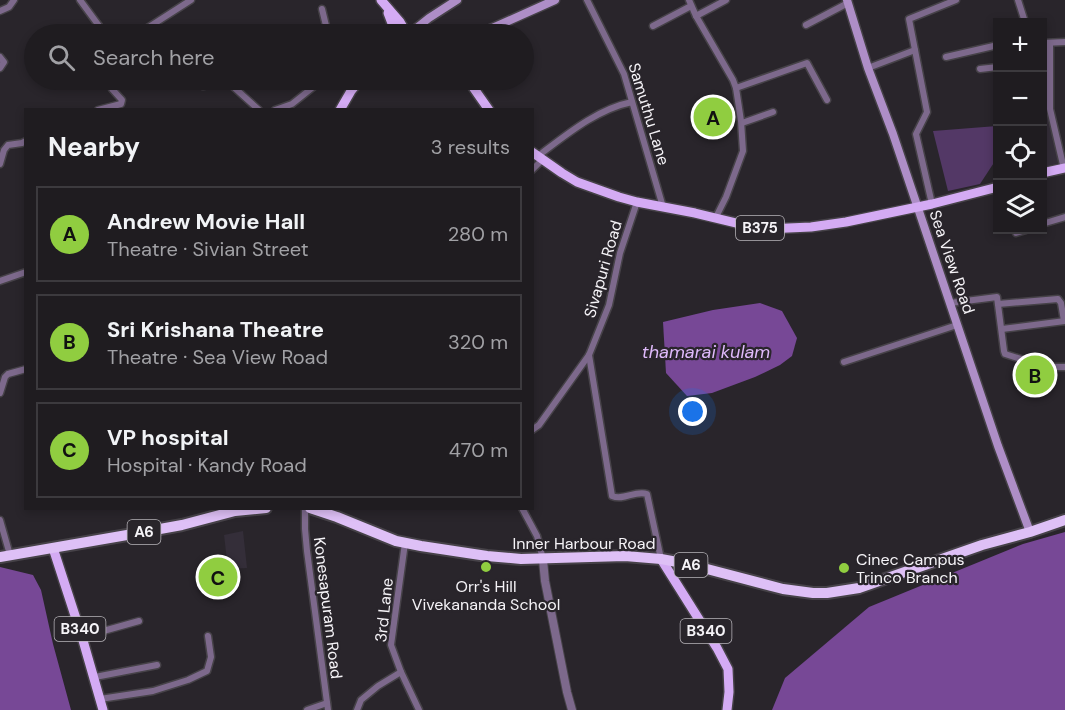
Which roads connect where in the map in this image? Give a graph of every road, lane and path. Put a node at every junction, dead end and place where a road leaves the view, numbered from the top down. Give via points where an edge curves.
1 (14, 0) edge
2 (80, 0) edge
3 (191, 0) edge
4 (457, 0) edge
5 (555, 0) edge
6 (587, 0) edge
7 (726, 0) edge
8 (956, 0) edge
9 (1018, 0) edge
10 (382, 1) edge
11 (847, 2) edge
12 (690, 3) edge
13 (322, 9) dead end
14 (0, 11) edge
15 (696, 16) junction
16 (429, 18) junction
17 (1024, 18) edge
18 (98, 24) edge
19 (154, 24) edge
20 (326, 24) edge
21 (392, 24) edge
22 (401, 24) edge
23 (421, 24) edge
24 (425, 24) edge
25 (501, 24) edge
26 (806, 25) dead end
27 (652, 26) dead end
28 (1065, 42) edge
29 (1047, 43) edge
30 (993, 47) edge
31 (915, 50) junction
32 (0, 57) edge
33 (946, 57) dead end
34 (1047, 60) edge
35 (993, 67) edge
36 (0, 68) edge
37 (868, 68) junction
38 (980, 69) dead end
39 (736, 88) junction
40 (113, 90) edge
41 (238, 90) edge
42 (310, 90) edge
43 (351, 90) edge
44 (475, 90) edge
45 (827, 100) dead end
46 (632, 102) junction
47 (106, 108) edge
48 (257, 108) edge
49 (280, 108) edge
50 (341, 108) edge
51 (488, 108) edge
52 (773, 112) dead end
53 (742, 123) junction
54 (24, 142) edge
55 (538, 156) edge
56 (0, 164) edge
57 (1065, 169) edge
58 (1047, 172) edge
59 (993, 188) edge
60 (637, 202) junction
61 (932, 204) junction
62 (663, 207) junction
63 (917, 207) junction
64 (716, 217) junction
65 (1065, 217) edge
66 (1047, 222) edge
67 (24, 273) edge
68 (0, 281) edge
69 (950, 303) junction
70 (998, 304) junction
71 (1063, 306) edge
72 (1065, 321) edge
73 (957, 324) junction
74 (1002, 329) junction
75 (589, 355) junction
76 (844, 362) dead end
77 (1065, 367) edge
78 (24, 371) edge
79 (0, 393) edge
80 (534, 428) edge
81 (237, 510) edge
82 (305, 510) edge
83 (316, 510) edge
84 (523, 510) edge
85 (0, 520) edge
86 (1065, 520) edge
87 (1030, 532) junction
88 (405, 543) junction
89 (53, 548) junction
90 (5, 556) edge
91 (661, 559) junction
92 (543, 560) junction
93 (139, 621) dead end
94 (208, 636) dead end
95 (82, 637) junction
96 (157, 665) dead end
97 (401, 672) junction
98 (94, 677) junction
99 (100, 699) junction
100 (327, 706) edge
101 (103, 710) edge
102 (307, 710) edge
103 (357, 710) edge
104 (419, 710) edge
105 (572, 710) edge
106 (727, 710) edge

1 - 14 street
2 - 18 street
3 - 19 street
4 - 16 main road
5 - 25 main road
6 - 46 street, Samuthu Lane via 624,74
7 - 15 street
8 - 31 street via 909,19
9 - 17 street
10 - 21 main road
10 - 22 main road
11 - 26 street
11 - 37 main road, Sea View Road
12 - 15 street
12 - 27 street
13 - 20 street
15 - 39 street
16 - 23 main road
16 - 24 main road
28 - 29 street
30 - 33 street
31 - 37 street
31 - 61 street via 927,112 916,135
32 - 36 street via 4,62
34 - 57 street via 1050,109
35 - 38 street
37 - 63 main road, Sea View Road
39 - 45 street via 807,63
39 - 53 street
40 - 47 street via 121,104
41 - 48 street
42 - 49 street
43 - 50 main road
44 - 51 main road
46 - 55 street via 604,111
46 - 62 street, Samuthu Lane
52 - 53 street
53 - 64 street via 743,151
54 - 56 street via 8,145
55 - 60 main road, B375 via 577,182
57 - 58 main road
59 - 61 main road, B375
60 - 62 main road, B375
60 - 75 street, Sivapuri Road via 620,253 609,305
61 - 63 main road, B375
62 - 64 main road, B375
63 - 64 main road, B375 via 791,229 766,229
63 - 69 main road, Sea View Road
65 - 66 street
67 - 68 street
69 - 70 street via 997,297
69 - 73 main road, Sea View Road
70 - 71 street via 1058,298
70 - 74 street
71 - 72 street
72 - 74 street
73 - 76 street
73 - 87 main road, Sea View Road
74 - 77 street via 1005,354 1046,367
75 - 80 street, Sivapuri Road
75 - 91 street via 612,496 647,494
78 - 79 street via 8,374
81 - 89 highway, A6 via 182,525
82 - 100 street, Konesapuram Road
83 - 88 highway, Inner Harbour Road / A6
84 - 92 street via 537,536
85 - 90 street
86 - 87 highway, Inner Harbour Road / A6
87 - 91 highway, Inner Harbour Road / A6 via 867,586 827,593 783,589
88 - 92 highway, Inner Harbour Road / A6
88 - 97 street, 3rd Lane via 391,645
89 - 90 highway, A6
89 - 95 main road, B340
91 - 92 highway, Inner Harbour Road / A6 via 625,556
91 - 106 main road, B340 via 728,669
92 - 105 street
93 - 95 street
94 - 99 street via 211,657 207,670 153,692
95 - 98 main road, B340
96 - 98 street
97 - 103 street via 361,700
97 - 104 street, 3rd Lane
98 - 99 main road, B340
99 - 101 main road, B340
100 - 102 street

